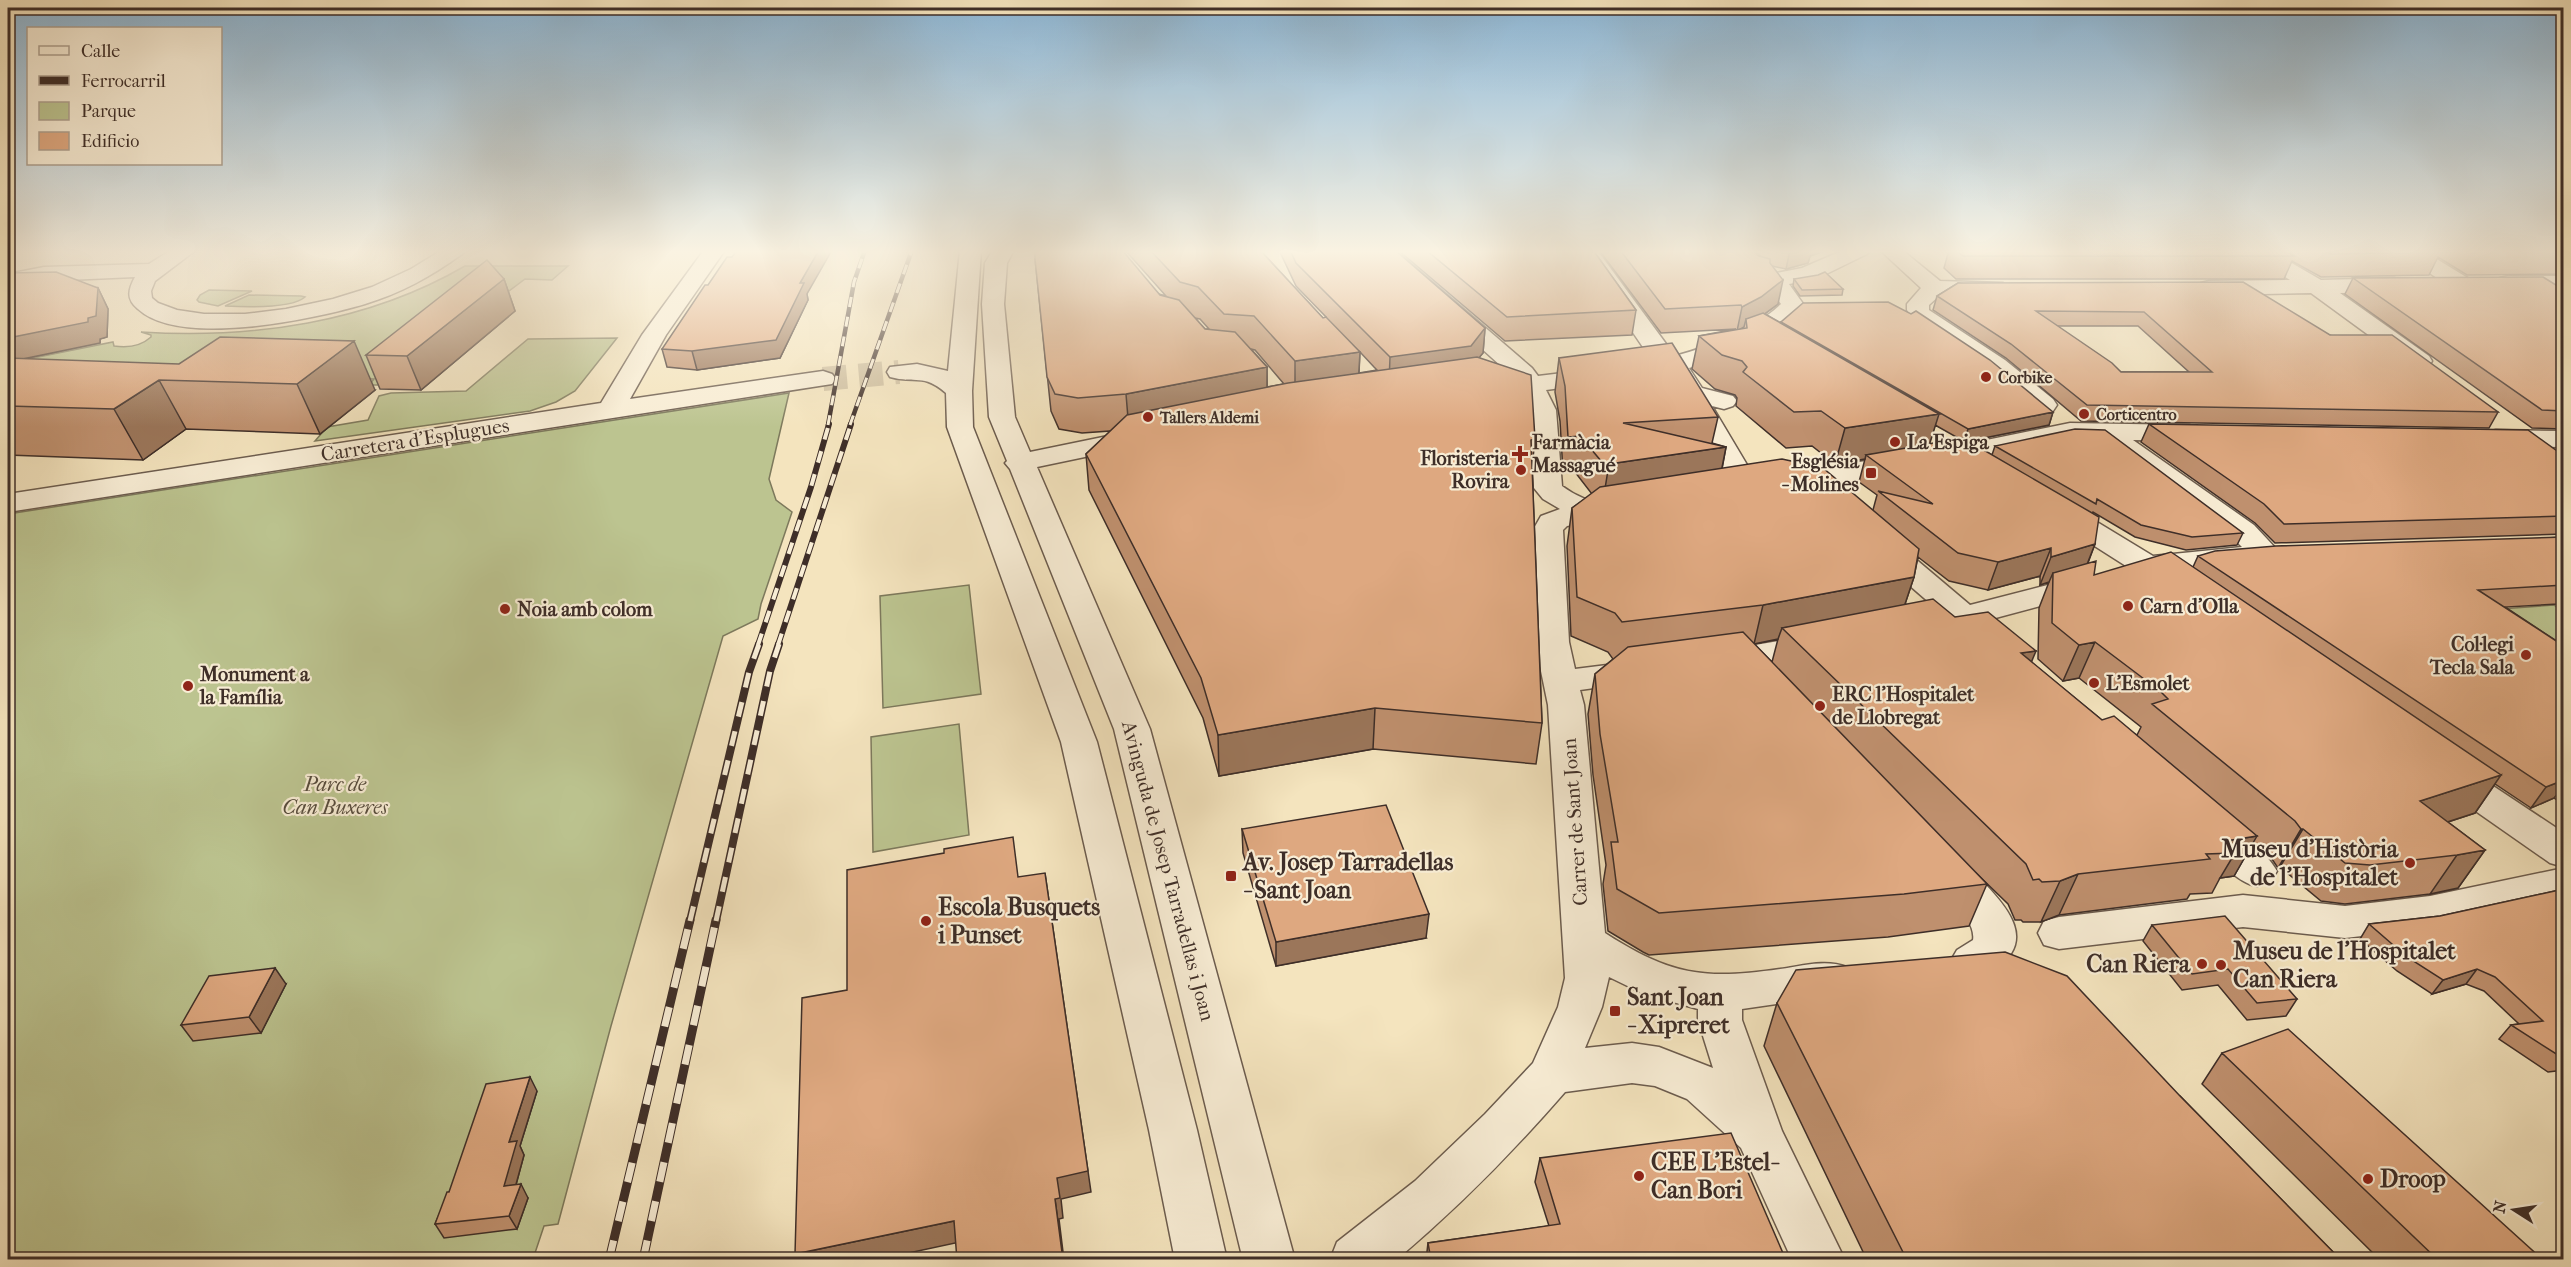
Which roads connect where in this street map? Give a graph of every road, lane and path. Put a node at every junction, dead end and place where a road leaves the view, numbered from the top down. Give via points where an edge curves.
1 (151, 309) edge
2 (315, 309) edge
3 (672, 309) edge
4 (966, 309) edge
5 (993, 309) edge
6 (1450, 309) edge
7 (1629, 309) edge
8 (1796, 309) edge
9 (1918, 309) edge
10 (2348, 309) edge
11 (1758, 334) junction
12 (1782, 348) edge
13 (964, 350) junction
14 (1671, 365) junction
15 (2441, 376) edge
16 (823, 379) tunnel mouth
17 (1463, 381) edge
18 (1531, 384) junction
19 (959, 391) junction
20 (1692, 393) junction
21 (1724, 401) dead end
22 (611, 409) junction
23 (2498, 418) edge
24 (2070, 431) junction
25 (1165, 432) edge
26 (2210, 434) edge
27 (1933, 435) edge
28 (2466, 437) edge
29 (2113, 438) edge
30 (2525, 438) junction
31 (2560, 450) edge
32 (1962, 453) junction
33 (1019, 463) junction
34 (2000, 476) edge
35 (1805, 480) junction
36 (2040, 500) edge
37 (8, 503) edge
38 (1836, 507) edge
39 (1862, 529) edge
40 (2298, 553) edge
41 (2266, 554) junction
42 (2148, 565) junction
43 (2192, 596) edge
44 (1964, 616) junction
45 (1895, 629) edge
46 (1850, 638) edge
47 (2002, 649) edge
48 (1561, 682) junction
49 (2417, 752) edge
50 (2189, 812) edge
51 (1925, 848) edge
52 (2564, 854) edge
53 (2257, 871) dead end
54 (2564, 884) edge
55 (2059, 933) dead end
56 (1584, 941) junction
57 (1869, 975) edge
58 (2020, 977) edge
59 (1720, 993) junction
60 (1550, 1076) junction
61 (1759, 1134) junction
62 (1201, 1260) edge
63 (1269, 1260) edge
64 (1356, 1260) edge
65 (1819, 1260) edge

1 - 2 street via 177,318 236,321
3 - 22 street
4 - 13 street
5 - 33 street, Avinguda de Josep Tarradellas i Joan via 1002,417
6 - 18 street
7 - 14 street
8 - 11 street
9 - 24 street via 1923,317 1996,365 2068,425
10 - 15 street
11 - 12 street
11 - 14 street
13 - 19 street
13 - 19 street via 910,371 946,379
14 - 18 street
14 - 20 street
16 - 22 street, Carretera d'Esplugues
17 - 18 street
18 - 48 street, Carrer de Sant Joan via 1543,410 1548,488 1576,507 1622,509 1560,518 1551,522 1548,530 1552,642
19 - 62 street via 960,427 1079,742
20 - 21 street
20 - 35 street via 1740,489
22 - 37 street, Carretera d'Esplugues
23 - 30 street
24 - 26 street
24 - 32 street
25 - 33 street
27 - 32 street
28 - 30 street
29 - 41 street via 2243,531
30 - 31 street
32 - 34 street
32 - 35 street
33 - 63 street, Avinguda de Josep Tarradellas i Joan via 1132,729
35 - 38 street
36 - 42 street
39 - 44 street
40 - 41 street
41 - 42 street
42 - 43 street
42 - 44 street
44 - 45 street
44 - 47 street
46 - 48 street via 1755,671 1676,667
48 - 56 street, Carrer de Sant Joan
49 - 52 street
50 - 53 street
51 - 58 street via 1991,917 1995,936 1992,949 1955,964
54 - 55 street via 2430,912 2345,922 2243,911
56 - 59 street via 1617,963 1653,978 1688,990
56 - 60 street, Carrer de Sant Joan via 1587,978 1580,1007
57 - 59 street
59 - 61 street via 1720,1020
60 - 61 street via 1632,1063 1659,1067 1704,1084
60 - 64 street, Carrer de Sant Joan via 1433,1197
61 - 65 street

